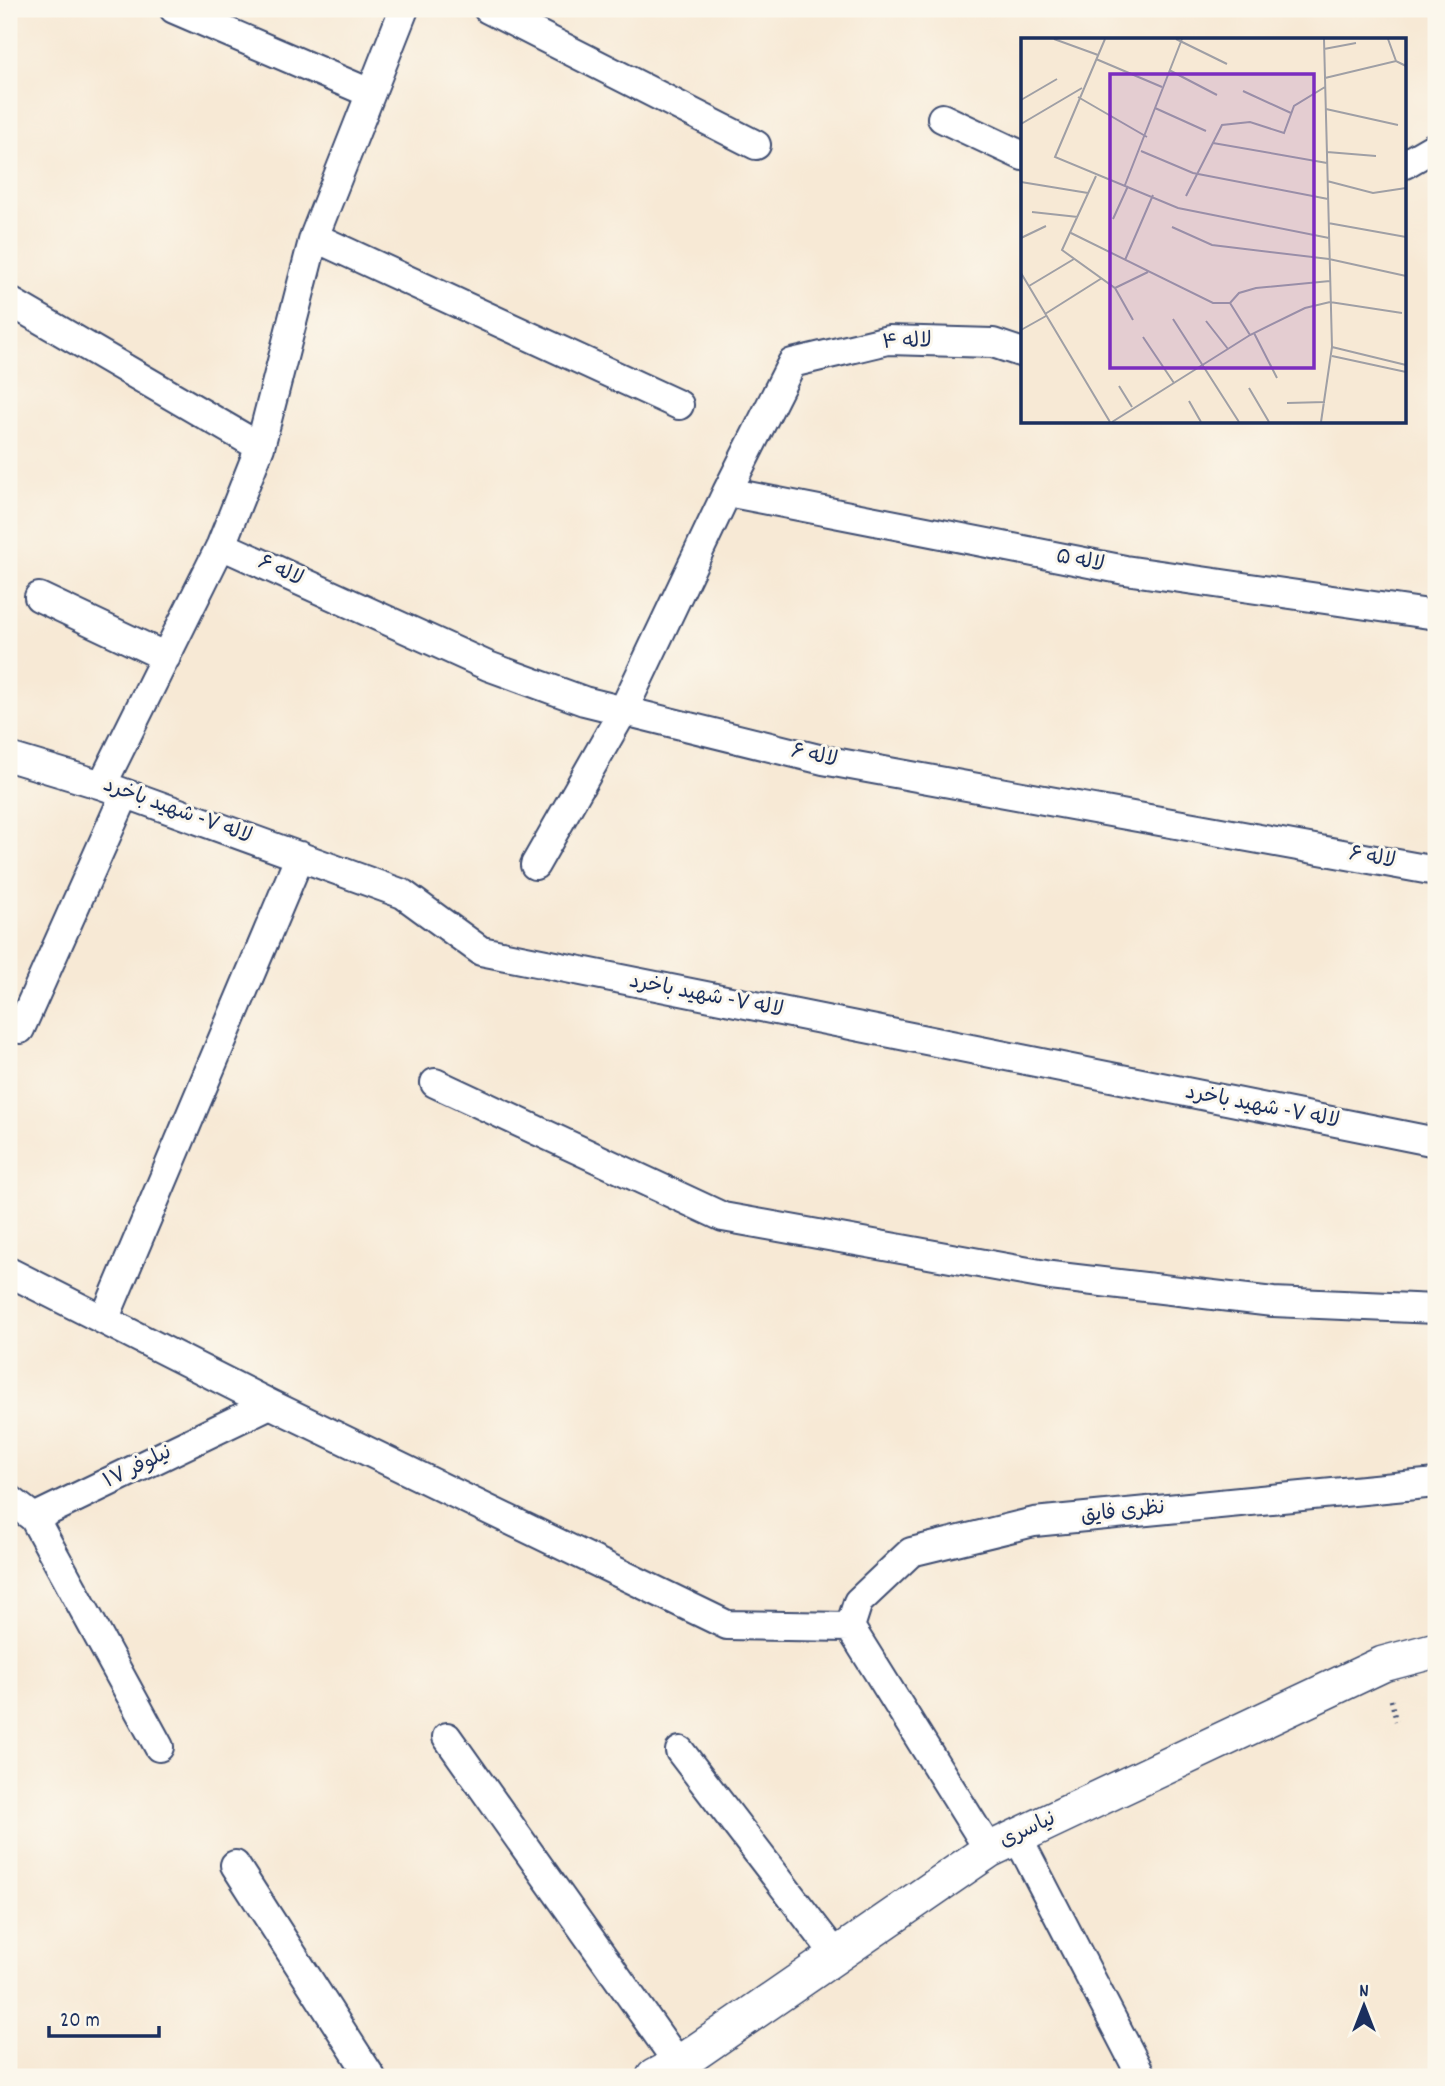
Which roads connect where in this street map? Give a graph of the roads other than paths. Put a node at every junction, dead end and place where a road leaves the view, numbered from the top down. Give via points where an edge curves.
1 (174, 9) edge
2 (404, 9) edge
3 (488, 9) edge
4 (370, 93) junction
5 (942, 118) dead end
6 (756, 145) dead end
7 (1436, 146) edge
8 (1021, 155) edge
9 (1406, 163) edge
10 (314, 237) junction
11 (9, 301) edge
12 (1021, 352) edge
13 (679, 405) dead end
14 (260, 447) junction
15 (727, 492) junction
16 (221, 545) junction
17 (39, 597) dead end
18 (1436, 615) edge
19 (166, 657) junction
20 (623, 710) junction
21 (9, 757) edge
22 (114, 789) junction
23 (300, 856) junction
24 (534, 865) dead end
25 (1436, 871) edge
26 (20, 1029) dead end
27 (435, 1083) dead end
28 (1436, 1142) edge
29 (9, 1272) edge
30 (1436, 1309) edge
31 (104, 1320) junction
32 (270, 1404) junction
33 (1436, 1483) edge
34 (9, 1499) edge
35 (34, 1518) junction
36 (850, 1627) junction
37 (1436, 1650) edge
38 (447, 1737) dead end
39 (159, 1747) dead end
40 (680, 1751) dead end
41 (1003, 1843) junction
42 (235, 1865) dead end
43 (836, 1955) junction
44 (674, 2073) edge
45 (371, 2077) edge
46 (1142, 2077) edge

1 - 4 street
2 - 4 street
3 - 6 street
4 - 10 street
5 - 8 street
7 - 9 street
10 - 13 street
10 - 14 street
11 - 14 street
12 - 15 street, لاله ۴ via 993,343 888,340 792,363
14 - 16 street
15 - 18 street, لاله ۵ via 1125,570
15 - 20 street
16 - 19 street
16 - 20 street, لاله ۶ via 488,666 583,701
17 - 19 street
19 - 22 street
20 - 24 street
20 - 25 street, لاله ۶ via 823,760
21 - 22 street, لاله ۷- شهید باخرد
22 - 23 street, لاله ۷- شهید باخرد
22 - 26 street
23 - 28 street, لاله ۷- شهید باخرد via 403,894 481,951
23 - 31 street
27 - 30 street via 723,1217 1051,1276 1273,1302
29 - 31 street
31 - 32 street
32 - 35 street, نیلوفر ۱۷
32 - 36 street via 727,1625
33 - 36 street, نظری فایق via 1034,1522 911,1552 858,1602
34 - 35 street
35 - 39 street
36 - 41 street
37 - 41 street, نیاسری via 1383,1664
38 - 44 street
40 - 43 street
41 - 43 street, نیاسری
41 - 46 street
42 - 45 street
43 - 44 street, نیاسری

